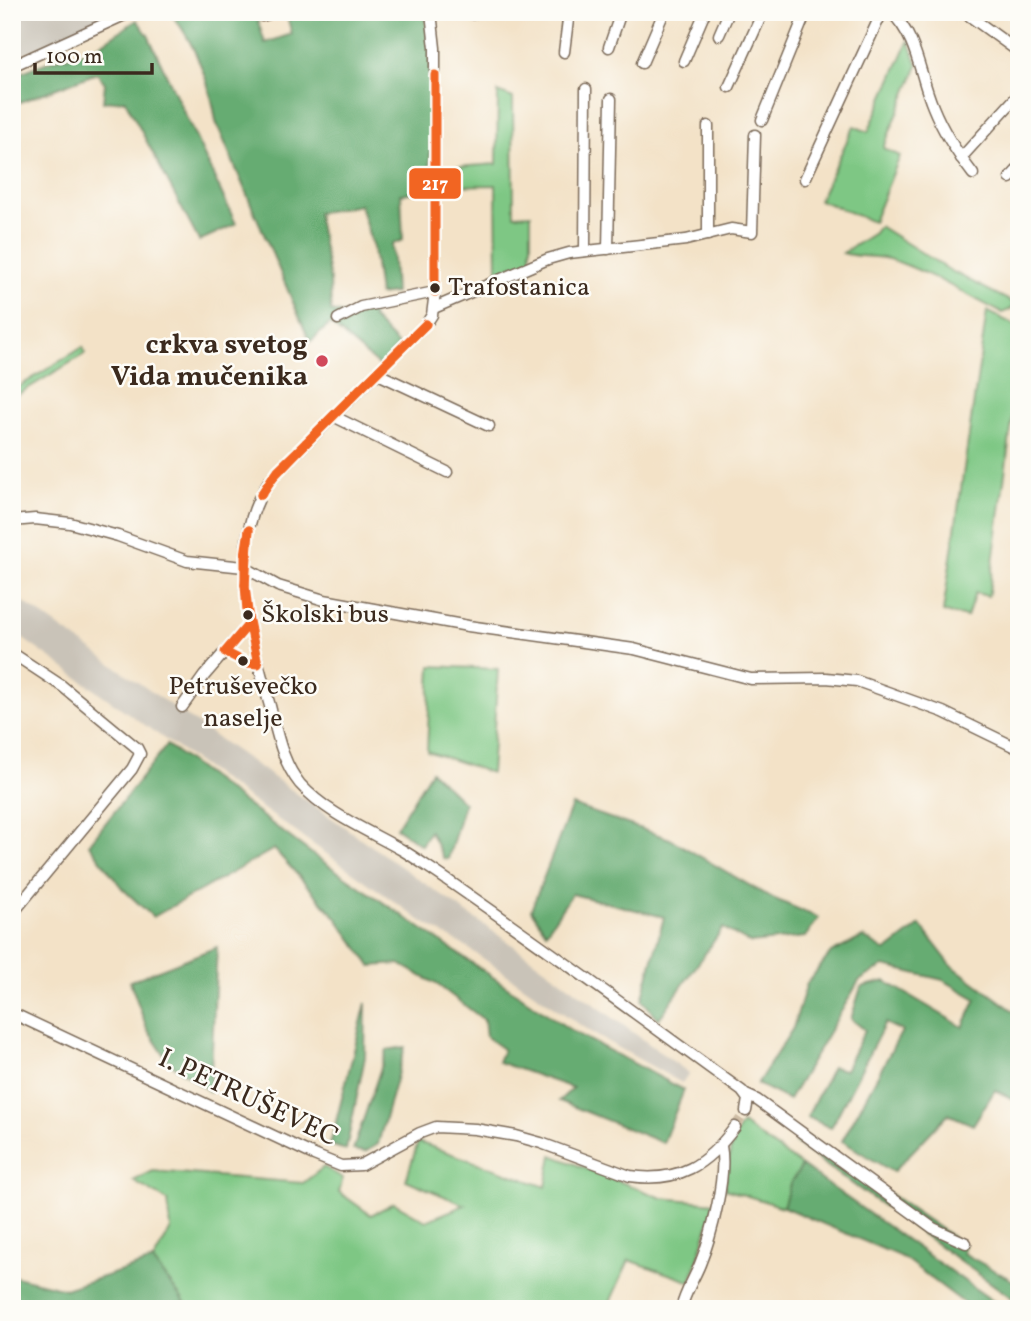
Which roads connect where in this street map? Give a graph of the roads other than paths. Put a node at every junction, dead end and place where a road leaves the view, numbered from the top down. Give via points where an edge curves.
1 (131, 12) edge
2 (261, 12) edge
3 (275, 12) edge
4 (431, 12) edge
5 (569, 12) edge
6 (621, 12) edge
7 (664, 12) edge
8 (705, 12) edge
9 (729, 12) edge
10 (763, 12) edge
11 (806, 12) edge
12 (882, 12) edge
13 (891, 12) edge
14 (964, 12) edge
15 (719, 35) dead end
16 (609, 47) dead end
17 (1017, 49) edge
18 (564, 52) dead end
19 (684, 61) dead end
20 (642, 63) dead end
21 (12, 66) edge
22 (729, 87) dead end
23 (586, 89) dead end
24 (1019, 94) edge
25 (611, 99) dead end
26 (762, 120) dead end
27 (708, 126) dead end
28 (755, 135) dead end
29 (961, 158) junction
30 (1019, 168) edge
31 (973, 174) dead end
32 (1010, 178) dead end
33 (805, 179) dead end
34 (708, 235) junction
35 (608, 249) junction
36 (586, 251) junction
37 (435, 292) junction
38 (434, 308) junction
39 (338, 319) dead end
40 (376, 373) junction
41 (333, 416) junction
42 (489, 426) dead end
43 (447, 472) dead end
44 (12, 521) edge
45 (244, 567) junction
46 (248, 625) junction
47 (12, 653) edge
48 (182, 706) dead end
49 (1019, 749) edge
50 (12, 914) edge
51 (12, 1013) edge
52 (746, 1095) junction
53 (746, 1111) tunnel mouth
54 (735, 1127) tunnel mouth
55 (722, 1146) junction
56 (966, 1243) dead end
57 (681, 1309) edge

1 - 21 street
2 - 3 street via 262,16
4 - 37 street
5 - 18 street
6 - 16 street
7 - 20 street
8 - 19 street
9 - 15 street
10 - 22 street
11 - 26 street
12 - 33 street
13 - 29 street via 911,38 933,107
14 - 17 street
23 - 36 street
24 - 29 street
25 - 35 street
27 - 34 street
28 - 34 street via 752,232 731,229
29 - 31 street
30 - 32 street
34 - 35 street
35 - 36 street
36 - 38 street via 548,259
37 - 38 street
37 - 39 street via 361,307
38 - 40 street via 426,324
40 - 41 street
40 - 42 street
41 - 43 street
41 - 45 street via 263,489
44 - 45 street via 70,523 187,561
45 - 46 street
45 - 49 street via 278,586 324,600 634,649 751,679 857,681 943,712
46 - 48 street
46 - 52 street via 285,759 308,792 480,902
47 - 50 street via 62,686 140,754
51 - 55 street, I. PETRUŠEVEC via 341,1166 361,1165 436,1127 516,1136 645,1178 685,1172
52 - 53 street
52 - 56 street via 933,1228
54 - 55 street, I. PETRUŠEVEC
55 - 57 street via 723,1179 712,1224

